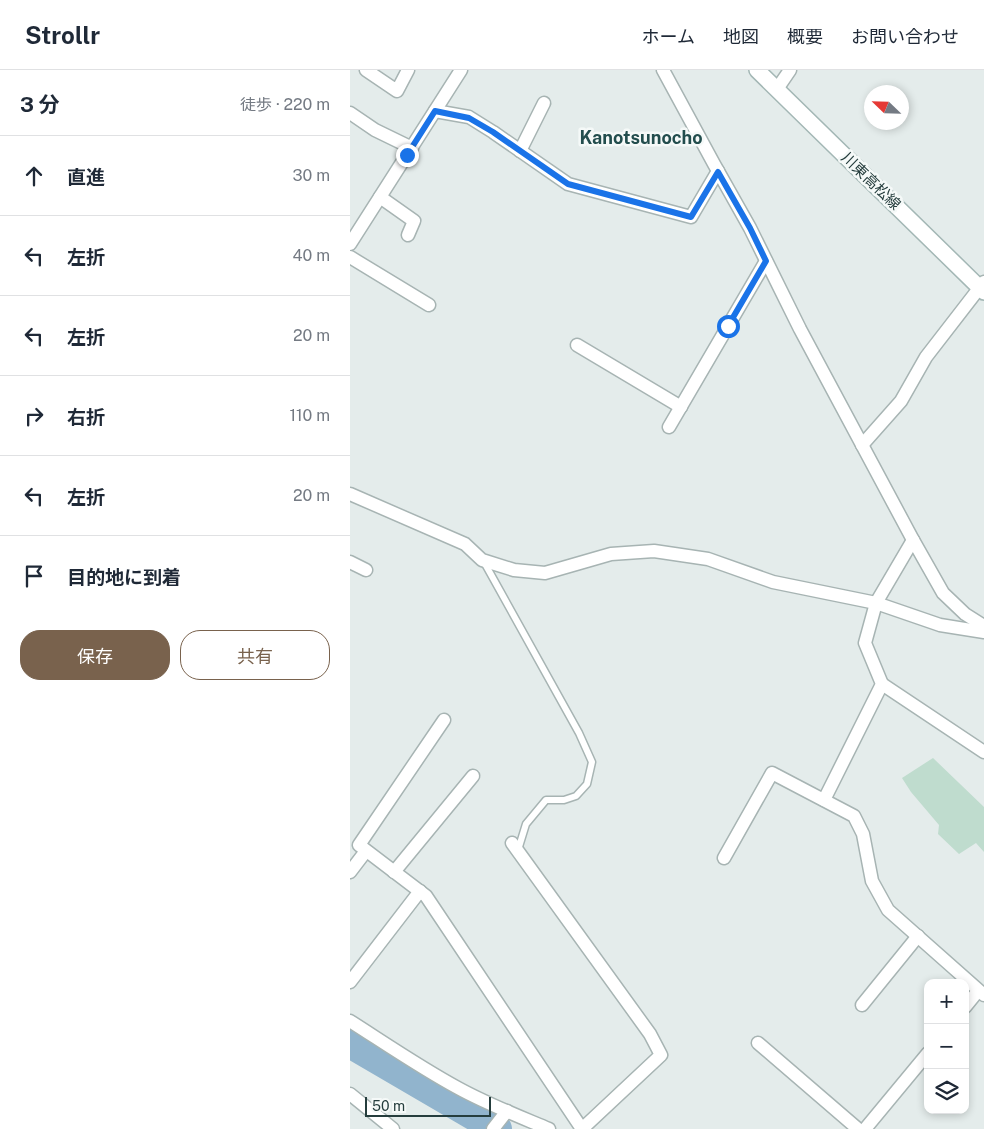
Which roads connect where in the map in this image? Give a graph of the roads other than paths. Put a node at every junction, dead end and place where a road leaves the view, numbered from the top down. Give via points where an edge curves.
1 (366, 70) edge
2 (408, 70) edge
3 (460, 70) edge
4 (663, 70) edge
5 (757, 70) edge
6 (790, 70) edge
7 (777, 90) junction
8 (544, 103) dead end
9 (435, 111) junction
10 (350, 113) edge
11 (412, 148) junction
12 (520, 151) junction
13 (718, 172) junction
14 (380, 197) junction
15 (408, 235) dead end
16 (352, 236) edge
17 (350, 257) edge
18 (766, 261) junction
19 (983, 287) edge
20 (429, 305) dead end
21 (577, 345) dead end
22 (681, 407) junction
23 (669, 427) dead end
24 (862, 444) junction
25 (350, 494) edge
26 (913, 540) junction
27 (482, 560) junction
28 (350, 562) edge
29 (366, 570) dead end
30 (876, 603) junction
31 (984, 626) edge
32 (984, 632) edge
33 (882, 684) junction
34 (444, 720) dead end
35 (984, 752) edge
36 (474, 776) dead end
37 (824, 800) junction
38 (515, 847) joint
39 (366, 851) junction
40 (724, 858) dead end
41 (350, 872) edge
42 (394, 872) junction
43 (420, 891) junction
44 (918, 936) junction
45 (350, 982) edge
46 (981, 993) edge
47 (862, 1004) dead end
48 (969, 1004) edge
49 (350, 1022) edge
50 (758, 1043) dead end
51 (924, 1058) edge
52 (350, 1094) edge
53 (507, 1111) junction
54 (496, 1126) edge
55 (393, 1129) edge
56 (549, 1129) edge
57 (582, 1129) edge
58 (858, 1129) edge
59 (865, 1129) edge

1 - 2 street via 397,91
3 - 9 street
4 - 13 street
5 - 7 main road, 川東高松線
6 - 7 street
7 - 19 main road, 川東高松線
8 - 12 street
9 - 11 street
9 - 12 street via 469,118
10 - 11 street via 375,130
11 - 14 street
12 - 13 street via 568,184 691,217
13 - 18 street
14 - 15 street via 414,220
14 - 16 street
17 - 20 street
18 - 22 street
18 - 24 street
19 - 24 street via 926,357 901,401
21 - 22 street
22 - 23 street
24 - 26 street
25 - 27 street via 465,544
26 - 30 street
26 - 31 street via 943,593 965,614
27 - 30 street via 514,570 545,573 611,554 654,551 708,559 773,582
27 - 38 lane via 592,762 587,784 576,796 546,800 526,824
28 - 29 street
30 - 32 street via 940,625
30 - 33 street via 865,643
33 - 35 street
33 - 37 street
34 - 39 street via 359,845
36 - 42 street
37 - 40 street via 772,773
37 - 44 street via 854,816 863,834 872,881 888,910
38 - 57 street via 650,1034 661,1055
39 - 41 street
39 - 42 street
42 - 43 street
43 - 45 street
43 - 57 street
44 - 46 street
44 - 47 street
46 - 48 street
49 - 53 street via 437,1076
50 - 58 street
51 - 59 street
52 - 55 street
53 - 54 street
53 - 56 street

